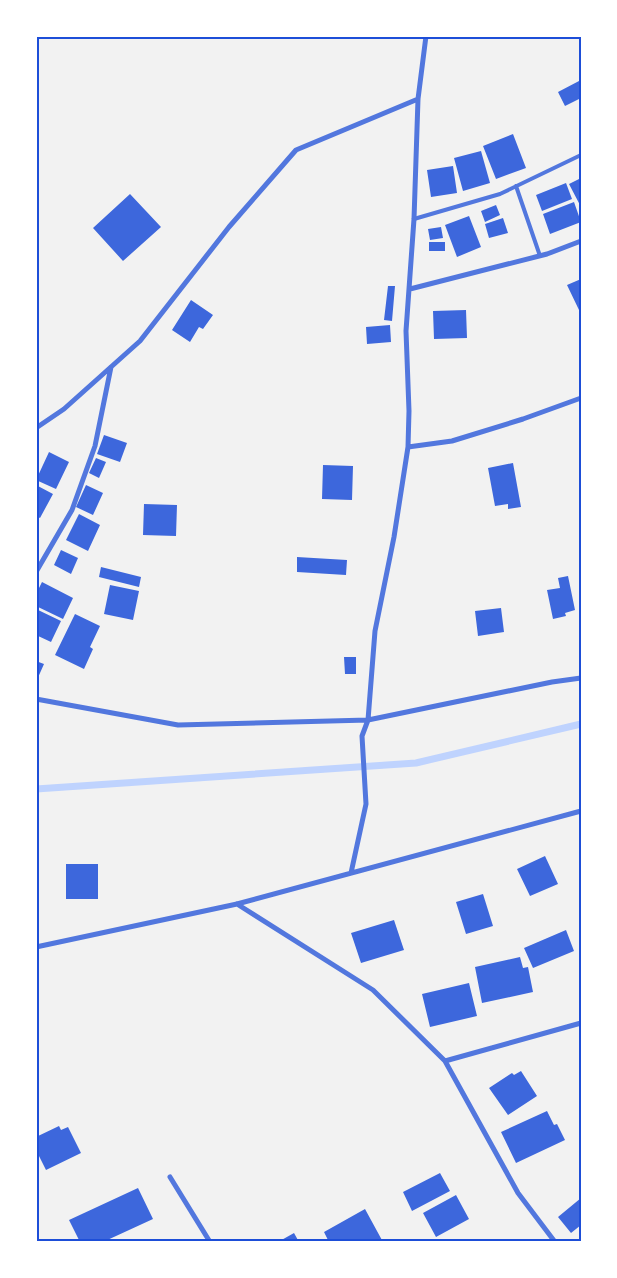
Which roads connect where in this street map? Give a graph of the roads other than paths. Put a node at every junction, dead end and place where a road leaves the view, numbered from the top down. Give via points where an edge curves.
1 (426, 36) edge
2 (418, 99) junction
3 (581, 155) edge
4 (516, 186) junction
5 (414, 219) junction
6 (581, 241) edge
7 (540, 256) junction
8 (410, 289) junction
9 (111, 367) junction
10 (581, 398) edge
11 (36, 428) edge
12 (408, 447) junction
13 (36, 572) edge
14 (581, 678) edge
15 (36, 699) edge
16 (368, 720) junction
17 (581, 811) edge
18 (351, 873) junction
19 (238, 904) junction
20 (36, 946) edge
21 (581, 1023) edge
22 (445, 1061) junction
23 (170, 1177) dead end
24 (210, 1242) edge
25 (555, 1242) edge

1 - 2 street
2 - 5 street
2 - 9 street via 296,150 229,228 140,341
3 - 4 lane
4 - 5 lane via 500,194
4 - 7 lane
5 - 8 street
6 - 7 street
7 - 8 street
8 - 12 street via 406,331
9 - 11 street via 64,409
9 - 13 street via 95,446 72,510
10 - 12 street via 452,441
12 - 16 street via 375,631
14 - 16 street
15 - 16 street via 178,725
16 - 18 street via 362,736 366,804
17 - 18 street
18 - 19 street
19 - 20 street
19 - 22 street via 373,990
21 - 22 street
22 - 25 street via 518,1193
23 - 24 street

